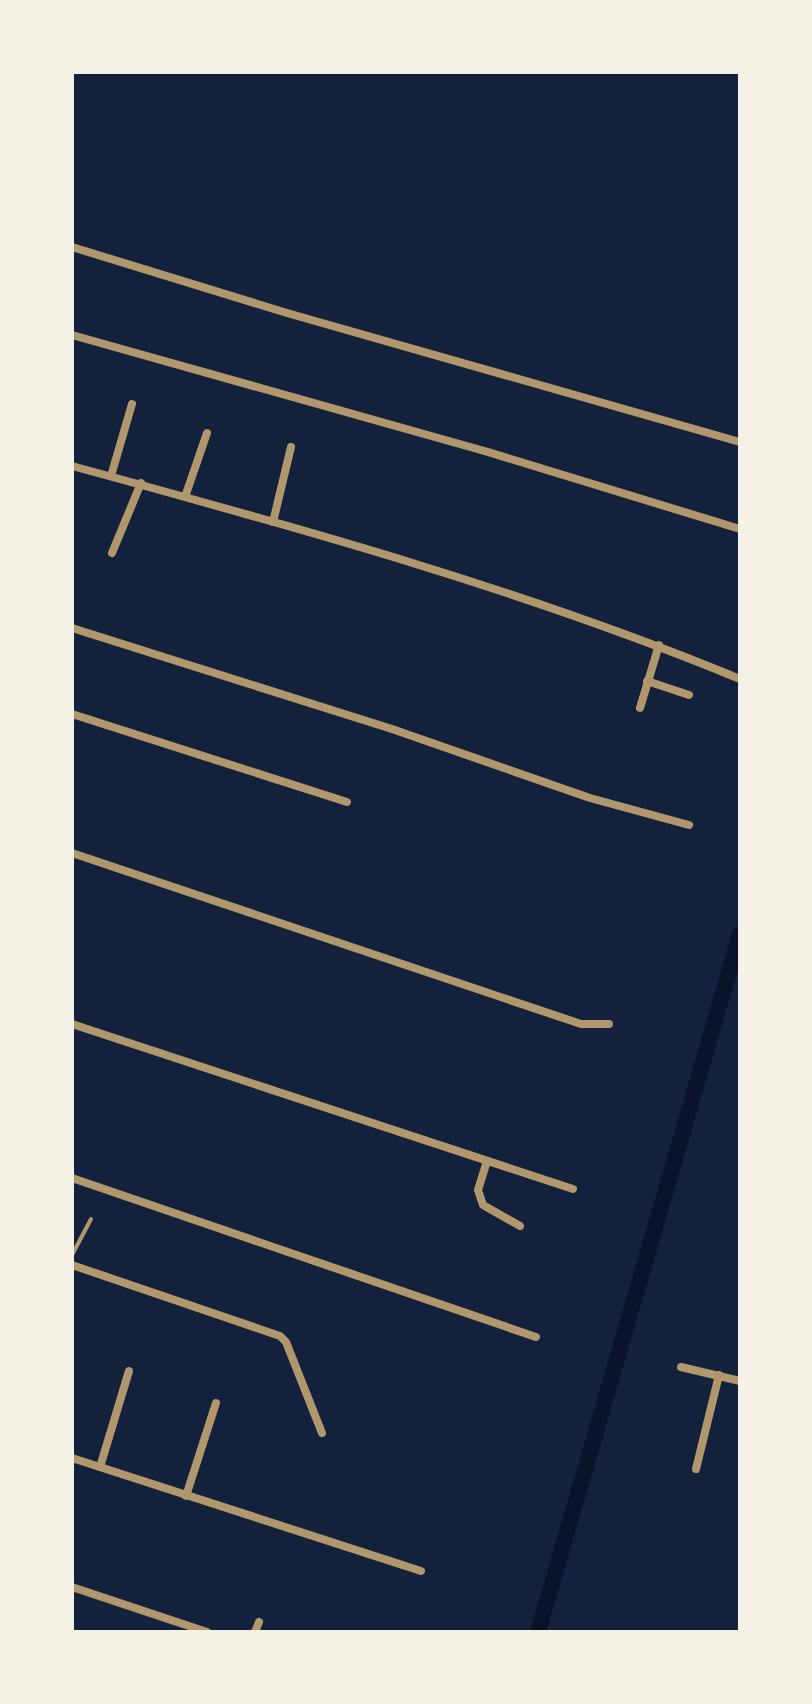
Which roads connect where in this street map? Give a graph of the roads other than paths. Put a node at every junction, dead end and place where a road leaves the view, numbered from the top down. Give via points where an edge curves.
1 (72, 247) edge
2 (72, 335) edge
3 (132, 404) dead end
4 (207, 433) dead end
5 (740, 442) edge
6 (291, 447) dead end
7 (72, 466) edge
8 (111, 476) junction
9 (141, 483) junction
10 (186, 494) junction
11 (273, 522) junction
12 (740, 529) edge
13 (112, 553) dead end
14 (72, 628) edge
15 (659, 645) junction
16 (740, 679) edge
17 (647, 681) junction
18 (689, 695) dead end
19 (640, 708) dead end
20 (72, 714) edge
21 (347, 802) dead end
22 (689, 825) dead end
23 (72, 853) edge
24 (72, 1024) edge
25 (609, 1024) dead end
26 (487, 1161) junction
27 (72, 1178) edge
28 (573, 1189) dead end
29 (91, 1219) dead end
30 (520, 1226) dead end
31 (72, 1255) edge
32 (72, 1265) edge
33 (536, 1337) dead end
34 (681, 1367) dead end
35 (129, 1371) dead end
36 (719, 1375) junction
37 (740, 1381) edge
38 (216, 1403) dead end
39 (322, 1433) dead end
40 (72, 1458) edge
41 (100, 1467) junction
42 (696, 1469) dead end
43 (186, 1496) junction
44 (421, 1571) dead end
45 (72, 1587) edge
46 (259, 1622) dead end
47 (207, 1632) edge
48 (255, 1632) edge

1 - 5 street
2 - 12 street
3 - 8 street
4 - 10 street
6 - 11 street
7 - 8 street
8 - 9 street
9 - 10 street
9 - 13 street
10 - 11 street
11 - 15 street
14 - 22 street via 590,798
15 - 16 street
15 - 17 street
17 - 18 street
17 - 19 street
20 - 21 street
23 - 25 street via 581,1024
24 - 26 street
26 - 28 street
26 - 30 street via 478,1190 483,1205
27 - 33 street
29 - 31 lane
32 - 39 street via 280,1336
34 - 36 street
35 - 41 street
36 - 37 street
36 - 42 street
38 - 43 street
40 - 41 street
41 - 43 street
43 - 44 street
45 - 47 street
46 - 48 street

